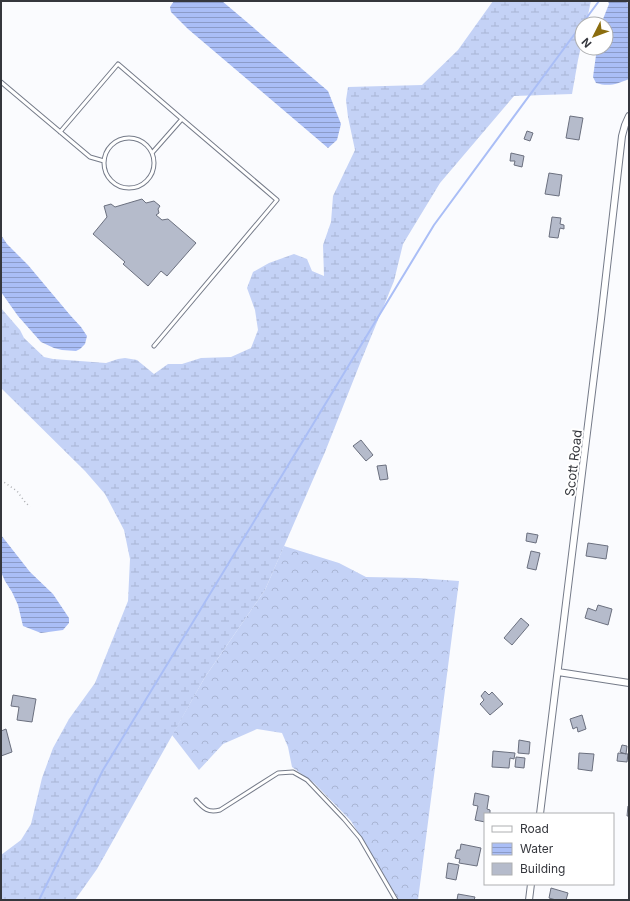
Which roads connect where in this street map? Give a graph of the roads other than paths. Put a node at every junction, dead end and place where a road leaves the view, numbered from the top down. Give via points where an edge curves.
1 (1, 82) edge
2 (629, 116) edge
3 (182, 120) junction
4 (60, 132) junction
5 (152, 153) junction
6 (104, 161) junction
7 (154, 346) dead end
8 (558, 672) junction
9 (629, 683) edge
10 (196, 800) dead end
11 (540, 813) edge
12 (531, 885) edge
13 (396, 900) edge
14 (529, 900) edge

1 - 4 lane
2 - 8 street, Scott Road via 622,136
3 - 4 lane via 118,64
3 - 5 lane
3 - 7 lane via 277,200
4 - 6 lane via 90,157
5 - 6 lane via 141,141 125,138 110,146
5 - 6 lane via 154,169 150,176 145,183 129,188 111,180 104,169
8 - 9 street
8 - 11 street, Scott Road
10 - 13 lane via 207,810 220,810 278,773 293,772 307,780 360,838
12 - 14 street

